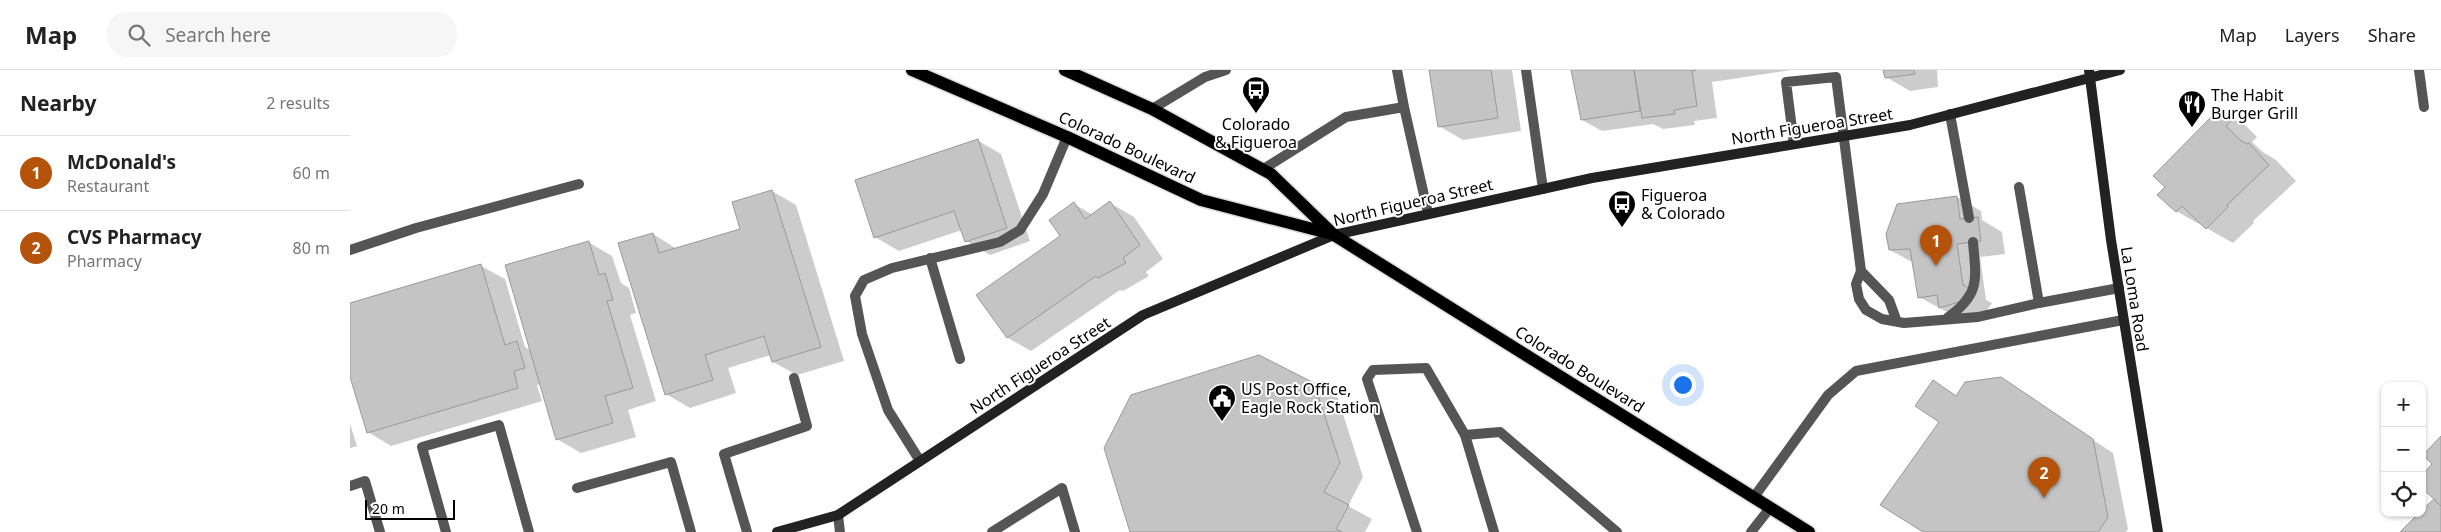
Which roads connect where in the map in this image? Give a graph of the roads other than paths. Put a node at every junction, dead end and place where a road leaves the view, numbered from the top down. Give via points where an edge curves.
1 (912, 70) edge
2 (1066, 70) edge
3 (1226, 70) edge
4 (1397, 70) edge
5 (1526, 70) edge
6 (2120, 70) edge
7 (2419, 70) edge
8 (1836, 73) edge
9 (2090, 74) edge
10 (1404, 107) junction
11 (2424, 107) dead end
12 (1152, 110) junction
13 (1950, 114) junction
14 (1845, 136) junction
15 (1067, 137) junction
16 (1794, 144) junction
17 (1262, 170) junction
18 (579, 184) dead end
19 (2018, 186) dead end
20 (1543, 189) junction
21 (1428, 213) junction
22 (1969, 218) dead end
23 (1334, 234) junction
24 (1973, 242) dead end
25 (350, 250) edge
26 (930, 258) junction
27 (1861, 270) junction
28 (2119, 288) junction
29 (2039, 302) junction
30 (1946, 318) junction
31 (2123, 320) junction
32 (1897, 322) junction
33 (960, 359) dead end
34 (794, 378) dead end
35 (1465, 435) junction
36 (920, 461) junction
37 (350, 486) edge
38 (578, 488) dead end
39 (1754, 497) junction
40 (1770, 508) junction
41 (838, 514) junction
42 (380, 532) edge
43 (446, 532) edge
44 (529, 532) edge
45 (691, 532) edge
46 (747, 532) edge
47 (777, 532) edge
48 (840, 532) edge
49 (992, 532) edge
50 (1075, 532) edge
51 (1417, 532) edge
52 (1494, 532) edge
53 (1617, 532) edge
54 (1752, 532) edge
55 (1809, 532) edge
56 (2158, 532) edge

1 - 15 main road, Colorado Boulevard
2 - 12 main road, Colorado Boulevard
3 - 12 lane via 1205,77
4 - 10 lane
5 - 20 lane
6 - 9 main road, North Figueroa Street
7 - 11 lane
8 - 14 lane
8 - 16 lane via 1786,82
9 - 13 main road, North Figueroa Street
9 - 28 main road, La Loma Road
10 - 17 lane via 1346,117
10 - 21 lane
12 - 17 main road, Colorado Boulevard
13 - 14 main road, North Figueroa Street via 1910,125
13 - 22 lane
14 - 16 main road, North Figueroa Street
14 - 27 lane
15 - 23 main road, Colorado Boulevard via 1201,200
15 - 26 lane via 1043,194 1020,230 1000,242
16 - 20 main road, North Figueroa Street
17 - 23 main road, Colorado Boulevard via 1271,174
18 - 25 lane via 416,228
19 - 29 lane
20 - 21 main road, North Figueroa Street
21 - 23 main road, North Figueroa Street
23 - 36 main road, North Figueroa Street via 1143,315
23 - 39 main road, Colorado Boulevard
24 - 30 lane via 1976,282 1970,296
26 - 33 lane
26 - 36 lane via 892,268 864,280 855,296 862,334 878,385 888,410
27 - 32 lane via 1889,300
27 - 32 lane via 1856,284 1859,300 1866,310 1882,319
28 - 29 lane
28 - 31 main road, La Loma Road
29 - 30 lane via 1978,317
30 - 32 lane
31 - 39 lane via 1856,371 1828,394
31 - 56 main road, La Loma Road
34 - 46 lane via 807,426 724,454
35 - 51 lane via 1426,368 1373,370 1367,379
35 - 52 lane
35 - 53 lane via 1500,432
36 - 41 main road, North Figueroa Street
37 - 42 lane via 365,481
38 - 45 lane via 670,462
39 - 40 main road, Colorado Boulevard
40 - 54 lane
40 - 55 main road, Colorado Boulevard
41 - 47 main road, North Figueroa Street
41 - 48 lane
43 - 44 lane via 422,447 499,425
49 - 50 lane via 1062,488

